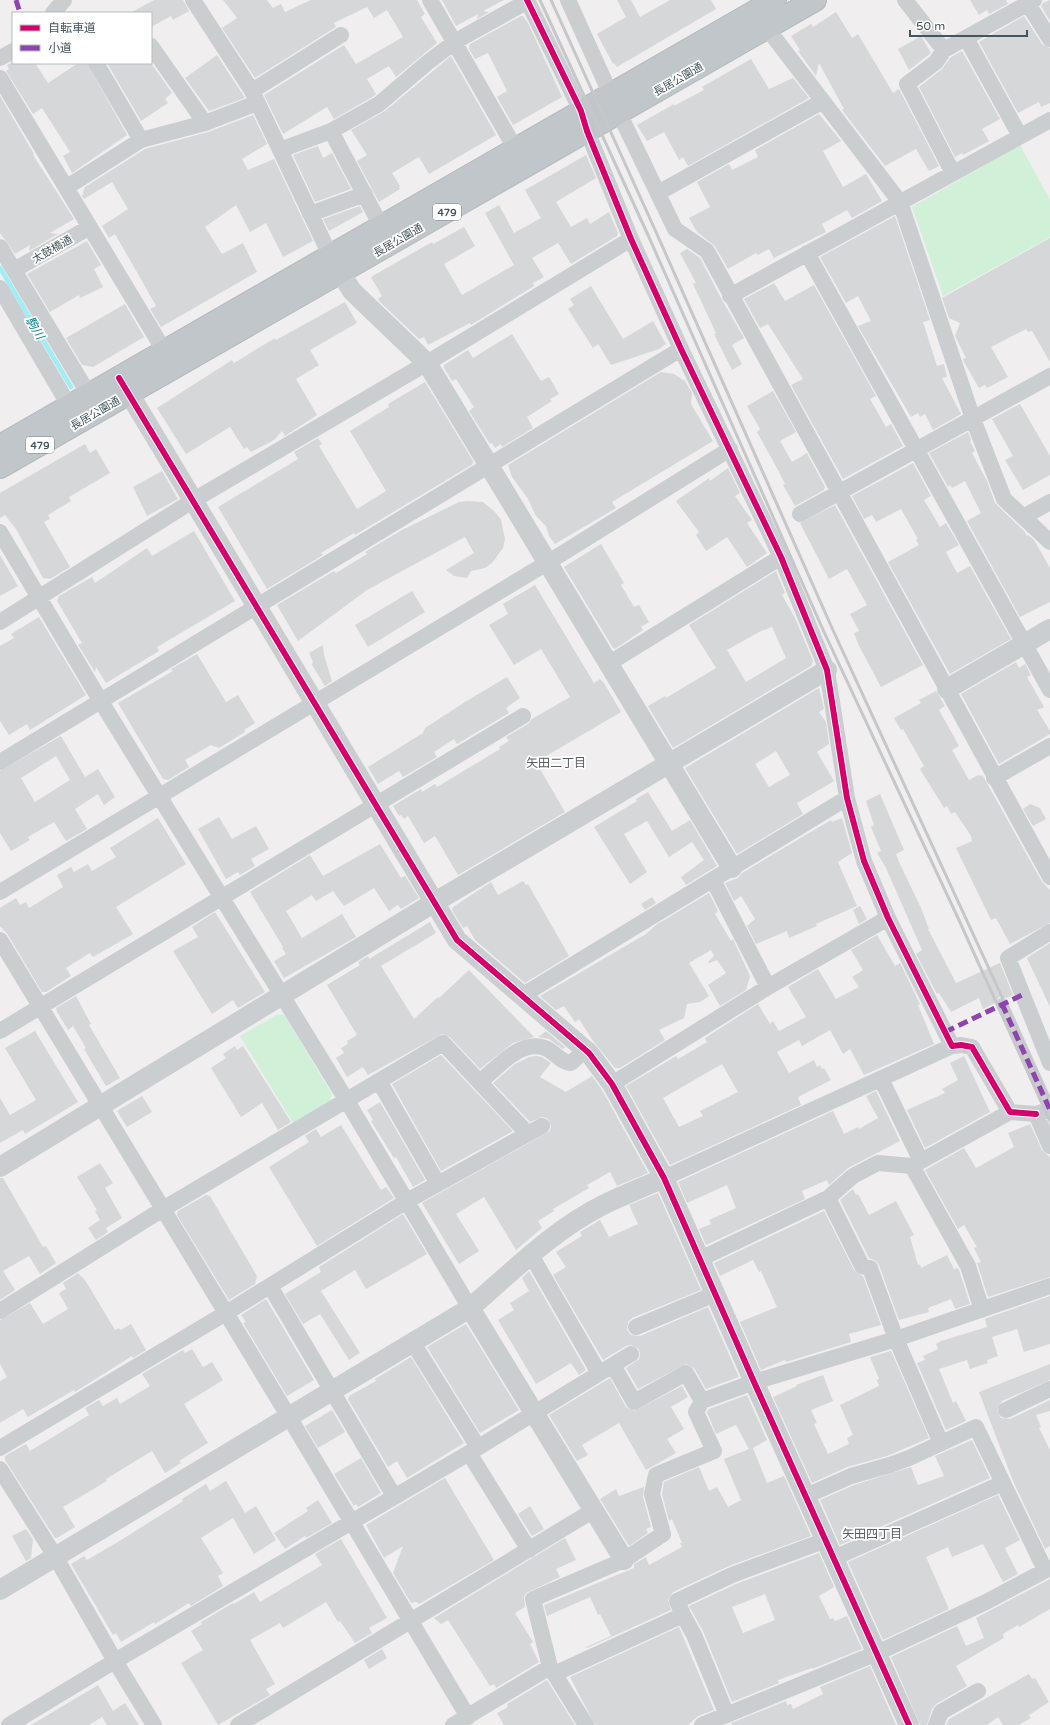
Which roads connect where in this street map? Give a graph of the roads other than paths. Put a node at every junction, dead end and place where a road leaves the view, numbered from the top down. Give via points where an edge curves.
1 (193, 0) edge
2 (430, 0) edge
3 (568, 0) edge
4 (774, 0) edge
5 (815, 0) edge
6 (905, 0) edge
7 (528, 1) edge
8 (1031, 2) edge
9 (767, 28) junction
10 (341, 35) dead end
11 (966, 38) junction
12 (1050, 39) edge
13 (456, 41) junction
14 (152, 47) edge
15 (944, 50) junction
16 (12, 51) edge
17 (0, 58) edge
18 (97, 64) edge
19 (0, 78) edge
20 (255, 97) junction
21 (823, 100) junction
22 (615, 104) junction
23 (1050, 120) edge
24 (584, 121) junction
25 (205, 123) junction
26 (331, 131) junction
27 (1020, 136) junction
28 (141, 140) junction
29 (515, 148) junction
30 (280, 150) junction
31 (953, 173) junction
32 (67, 187) junction
33 (658, 193) junction
34 (364, 194) junction
35 (900, 202) junction
36 (310, 214) junction
37 (381, 226) junction
38 (90, 227) junction
39 (631, 239) junction
40 (0, 247) edge
41 (807, 253) junction
42 (335, 264) junction
43 (14, 270) junction
44 (0, 288) edge
45 (730, 296) junction
46 (681, 349) junction
47 (165, 352) junction
48 (427, 363) junction
49 (1050, 376) edge
50 (124, 386) junction
51 (94, 403) junction
52 (75, 414) junction
53 (973, 419) junction
54 (0, 446) edge
55 (730, 449) junction
56 (915, 450) junction
57 (489, 466) junction
58 (0, 467) edge
59 (838, 493) junction
60 (194, 500) junction
61 (1050, 502) edge
62 (800, 514) dead end
63 (1023, 517) junction
64 (0, 532) edge
65 (1050, 542) edge
66 (781, 557) junction
67 (547, 564) junction
68 (41, 597) junction
69 (256, 607) junction
70 (0, 622) edge
71 (1050, 629) edge
72 (1024, 644) junction
73 (608, 664) junction
74 (827, 670) junction
75 (947, 689) junction
76 (1050, 690) edge
77 (100, 700) junction
78 (315, 704) junction
79 (523, 716) dead end
80 (1050, 746) edge
81 (0, 762) edge
82 (668, 764) junction
83 (994, 778) junction
84 (160, 796) junction
85 (848, 798) junction
86 (376, 805) junction
87 (732, 868) junction
88 (1050, 877) edge
89 (713, 880) junction
90 (0, 892) edge
91 (223, 897) junction
92 (434, 902) junction
93 (888, 918) junction
94 (1050, 932) edge
95 (0, 940) edge
96 (768, 988) junction
97 (523, 995) junction
98 (282, 996) junction
99 (1002, 1004) dead end
100 (40, 1006) junction
101 (0, 1031) edge
102 (952, 1046) junction
103 (585, 1050) junction
104 (1050, 1063) edge
105 (881, 1079) junction
106 (379, 1081) junction
107 (480, 1082) junction
108 (612, 1084) junction
109 (347, 1101) junction
110 (101, 1106) junction
111 (1045, 1111) edge
112 (1010, 1112) junction
113 (542, 1126) dead end
114 (528, 1134) junction
115 (1050, 1146) edge
116 (916, 1163) junction
117 (0, 1167) edge
118 (664, 1178) junction
119 (438, 1184) junction
120 (828, 1198) junction
121 (407, 1201) junction
122 (163, 1209) junction
123 (531, 1255) junction
124 (700, 1259) junction
125 (270, 1286) junction
126 (1049, 1290) edge
127 (715, 1294) junction
128 (470, 1308) junction
129 (0, 1310) edge
130 (982, 1310) junction
131 (226, 1313) junction
132 (636, 1327) dead end
133 (896, 1339) junction
134 (413, 1343) junction
135 (632, 1354) dead end
136 (613, 1365) junction
137 (599, 1373) junction
138 (754, 1382) junction
139 (1050, 1389) edge
140 (333, 1391) junction
141 (702, 1401) junction
142 (1006, 1410) dead end
143 (535, 1412) junction
144 (289, 1417) junction
145 (941, 1443) junction
146 (0, 1448) edge
147 (473, 1450) junction
148 (0, 1469) edge
149 (1002, 1483) junction
150 (394, 1496) junction
151 (806, 1496) junction
152 (594, 1510) junction
153 (350, 1521) junction
154 (826, 1540) junction
155 (529, 1550) junction
156 (54, 1556) junction
157 (834, 1558) junction
158 (624, 1560) junction
159 (1048, 1569) edge
160 (0, 1590) edge
161 (683, 1615) junction
162 (410, 1620) junction
163 (877, 1653) junction
164 (115, 1661) junction
165 (552, 1671) junction
166 (978, 1691) dead end
167 (727, 1715) junction
168 (463, 1721) edge
169 (9, 1725) edge
170 (154, 1725) edge
171 (238, 1725) edge
172 (586, 1725) edge
173 (702, 1725) edge
174 (909, 1725) edge
175 (936, 1725) edge

1 - 20 street
2 - 13 street
3 - 22 street
4 - 22 highway, 長居公園通 / 479
5 - 9 highway, 長居公園通 / 479
6 - 15 street
7 - 13 street
7 - 24 street
8 - 11 street
8 - 12 street
9 - 21 street
9 - 22 highway, 長居公園通 / 479
10 - 20 street
11 - 15 street
11 - 27 street
13 - 26 street via 380,104
13 - 29 street
14 - 25 street
15 - 31 street via 936,62 907,84
16 - 17 street
18 - 28 street
19 - 32 street
20 - 25 street
20 - 30 street
21 - 33 street
21 - 35 street
22 - 24 highway, 長居公園通 / 479
22 - 33 street
23 - 27 street
24 - 29 highway, 長居公園通 / 479
24 - 39 street
24 - 42 highway, 長居公園通 / 479
25 - 28 street
26 - 30 street
26 - 34 street
27 - 31 street
28 - 32 street
29 - 37 highway, 長居公園通 / 479
30 - 36 street
31 - 35 street
32 - 38 street
33 - 45 street via 675,229 707,251
34 - 36 street
34 - 37 street
35 - 41 street
35 - 53 street
36 - 42 street
37 - 42 highway, 長居公園通 / 479
38 - 43 street, 太鼓橋通
38 - 47 street
39 - 46 street
39 - 48 street
40 - 43 street
41 - 45 street
41 - 56 street
42 - 47 highway, 長居公園通 / 479
42 - 48 street via 352,291
42 - 50 highway, 長居公園通 / 479
43 - 51 street
44 - 52 street
45 - 59 street
46 - 55 street
46 - 57 street
47 - 50 highway, 長居公園通 / 479
48 - 57 street
48 - 60 street
49 - 53 street
50 - 51 highway, 長居公園通 / 479
50 - 60 street
51 - 52 highway, 長居公園通 / 479
52 - 54 highway, 長居公園通 / 479
52 - 58 highway, 長居公園通 / 479
53 - 56 street
53 - 63 street via 1004,499
55 - 66 street
55 - 67 street
56 - 59 street
56 - 72 street
57 - 67 street
57 - 69 street
59 - 62 street
59 - 75 street
60 - 68 street
60 - 69 street
61 - 63 street
63 - 65 street
64 - 68 street
66 - 73 street
66 - 74 street
67 - 73 street
67 - 78 street
68 - 70 street
68 - 77 street
69 - 77 street
69 - 78 street
71 - 72 street
72 - 75 street
72 - 76 street
73 - 82 street
74 - 82 street
74 - 85 street
75 - 83 street
77 - 81 street
77 - 84 street
78 - 84 street
78 - 86 street
79 - 86 street
80 - 83 street
82 - 87 street
82 - 92 street
83 - 88 street
84 - 90 street
84 - 91 street
85 - 87 street
85 - 93 street via 864,861
86 - 91 street
86 - 92 street
87 - 89 street
89 - 96 street
89 - 97 street
91 - 98 street
91 - 100 street
92 - 97 street via 457,940
92 - 98 street
93 - 96 street
93 - 102 street
94 - 104 street via 1008,958
95 - 100 street
96 - 108 street
97 - 103 street
98 - 109 street
98 - 110 street
99 - 111 street
100 - 101 street
100 - 110 street
102 - 105 street
102 - 112 street via 972,1047
103 - 107 street via 571,1063 565,1062 546,1048 530,1046 519,1050
103 - 108 street
105 - 116 street
105 - 118 street
106 - 107 street via 443,1043
106 - 109 street
106 - 119 street
107 - 114 street
108 - 118 street
109 - 121 street
109 - 122 street
110 - 117 street
110 - 122 street
111 - 112 street
111 - 115 street
112 - 116 street
113 - 114 street
114 - 119 street
116 - 120 street via 878,1163 853,1176
116 - 130 street via 968,1266
118 - 123 street via 602,1206
118 - 124 street
119 - 121 street
120 - 124 street
120 - 133 street via 862,1266 870,1268
121 - 125 street
121 - 128 street
122 - 129 street
122 - 131 street
123 - 128 street
123 - 137 street
124 - 127 street
125 - 131 street
125 - 140 street
126 - 130 street
127 - 132 street
127 - 138 street
128 - 134 street
128 - 143 street
130 - 133 street
131 - 144 street
131 - 146 street
133 - 138 street
133 - 145 street
134 - 140 street
134 - 147 street
135 - 136 street
136 - 137 street
136 - 141 street via 634,1402 686,1372
137 - 143 street
138 - 141 street
138 - 151 street
139 - 142 street
140 - 144 street
140 - 150 street
141 - 158 street via 696,1412 714,1452 656,1475 652,1494 663,1534
143 - 147 street
143 - 152 street
144 - 153 street
144 - 156 street
145 - 149 street via 976,1427
145 - 151 street via 890,1465 851,1476
147 - 150 street
147 - 155 street
148 - 156 street
149 - 157 street
149 - 159 street
150 - 153 street
151 - 154 street
152 - 155 street
152 - 158 street
153 - 162 street
153 - 164 street
154 - 157 street
154 - 161 street via 732,1574 677,1601
155 - 162 street
156 - 160 street
156 - 164 street
157 - 163 street
158 - 165 street via 533,1599
159 - 163 street via 986,1602
161 - 165 street
161 - 167 street via 694,1635
162 - 168 street
162 - 171 street
163 - 167 street
163 - 174 street
164 - 169 street
164 - 170 street
165 - 168 street
165 - 172 street
166 - 175 street via 941,1712
167 - 173 street

